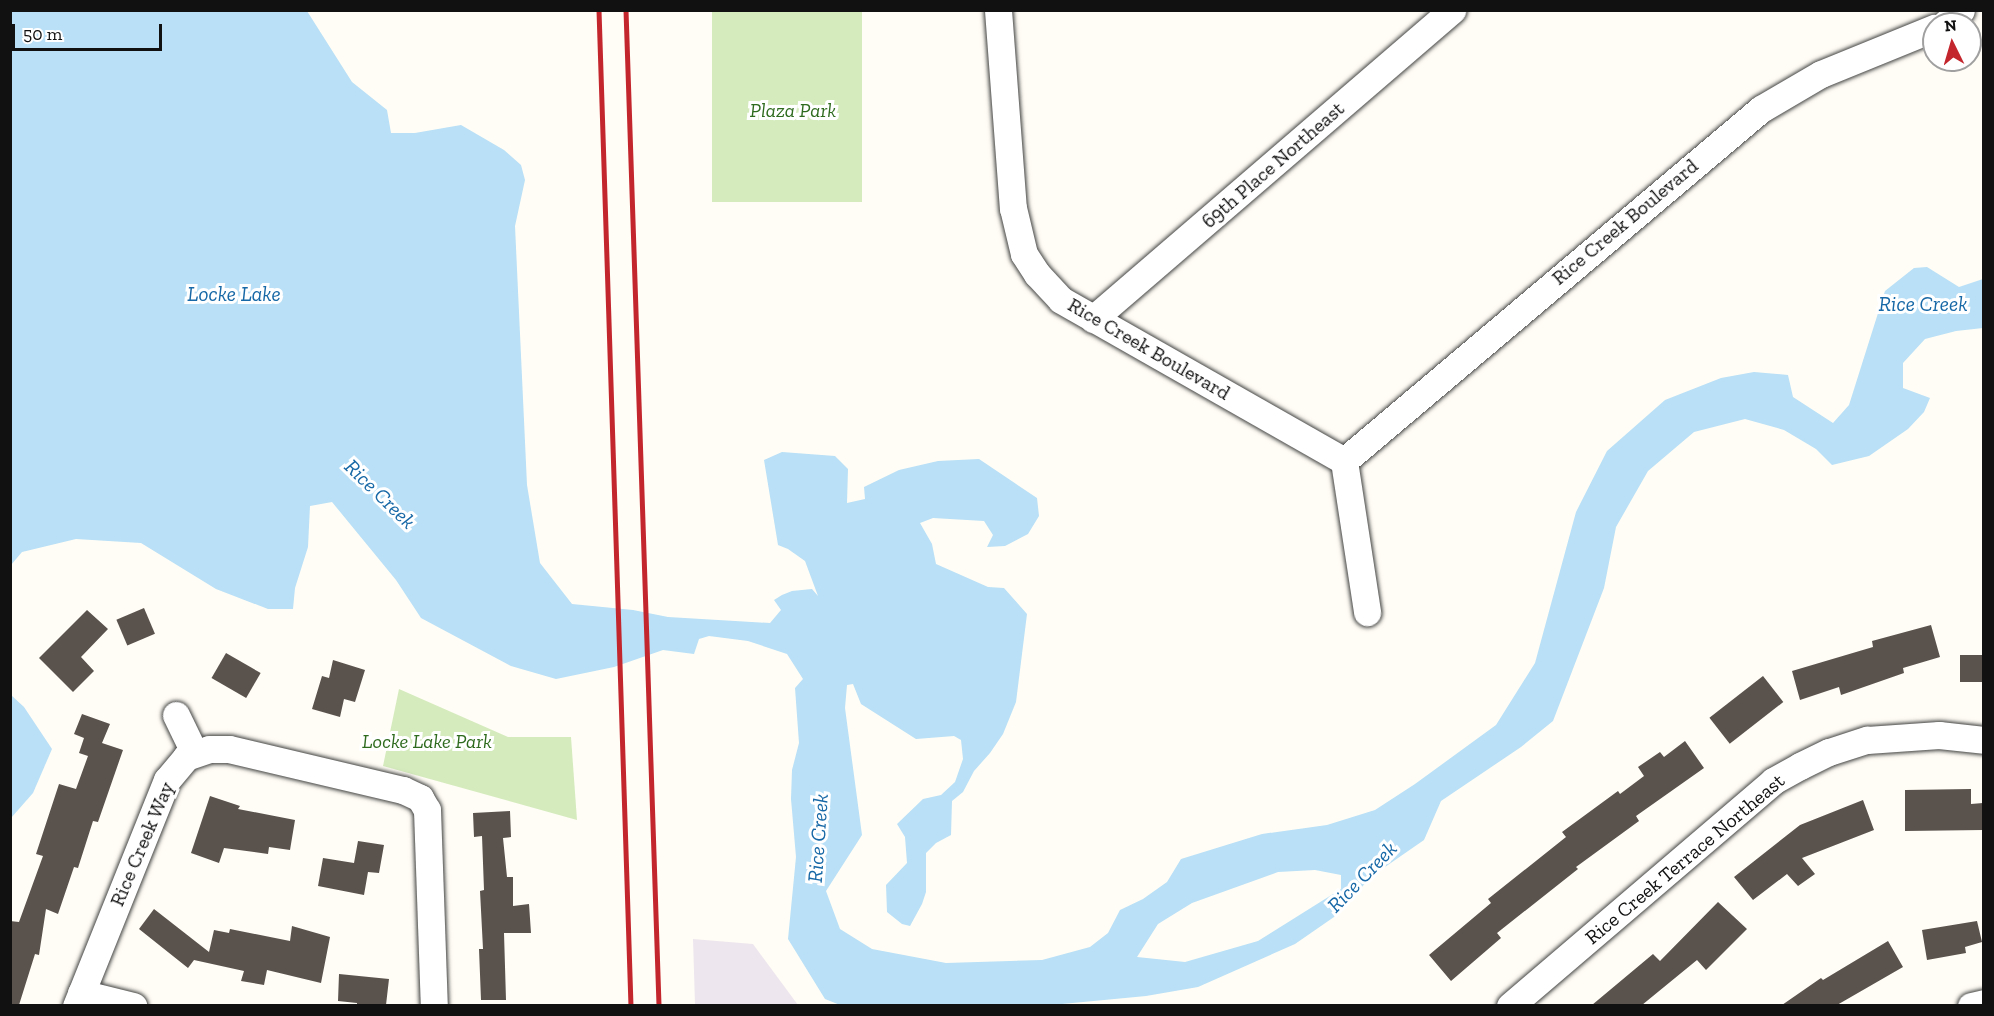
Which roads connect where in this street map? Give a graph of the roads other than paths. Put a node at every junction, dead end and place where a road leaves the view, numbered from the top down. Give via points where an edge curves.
1 (998, 10) edge
2 (1452, 10) edge
3 (1922, 33) edge
4 (1093, 319) junction
5 (1344, 461) junction
6 (1367, 612) dead end
7 (176, 716) dead end
8 (1983, 740) edge
9 (194, 752) junction
10 (78, 999) edge
11 (1983, 1003) edge
12 (133, 1005) edge
13 (434, 1005) edge
14 (1510, 1005) edge
15 (1971, 1005) edge

1 - 4 street, Rice Creek Boulevard via 1013,208 1024,254 1061,300
2 - 4 street, 69th Place Northeast
3 - 5 street, Rice Creek Boulevard via 1821,74 1761,110
4 - 5 street, Rice Creek Boulevard
5 - 6 street
7 - 9 street
8 - 14 street, Rice Creek Terrace Northeast via 1939,735 1867,740 1829,752 1773,781
9 - 10 street, Rice Creek Way via 166,780
9 - 13 street via 229,749 403,790 420,798 427,810
10 - 12 street
11 - 15 street

